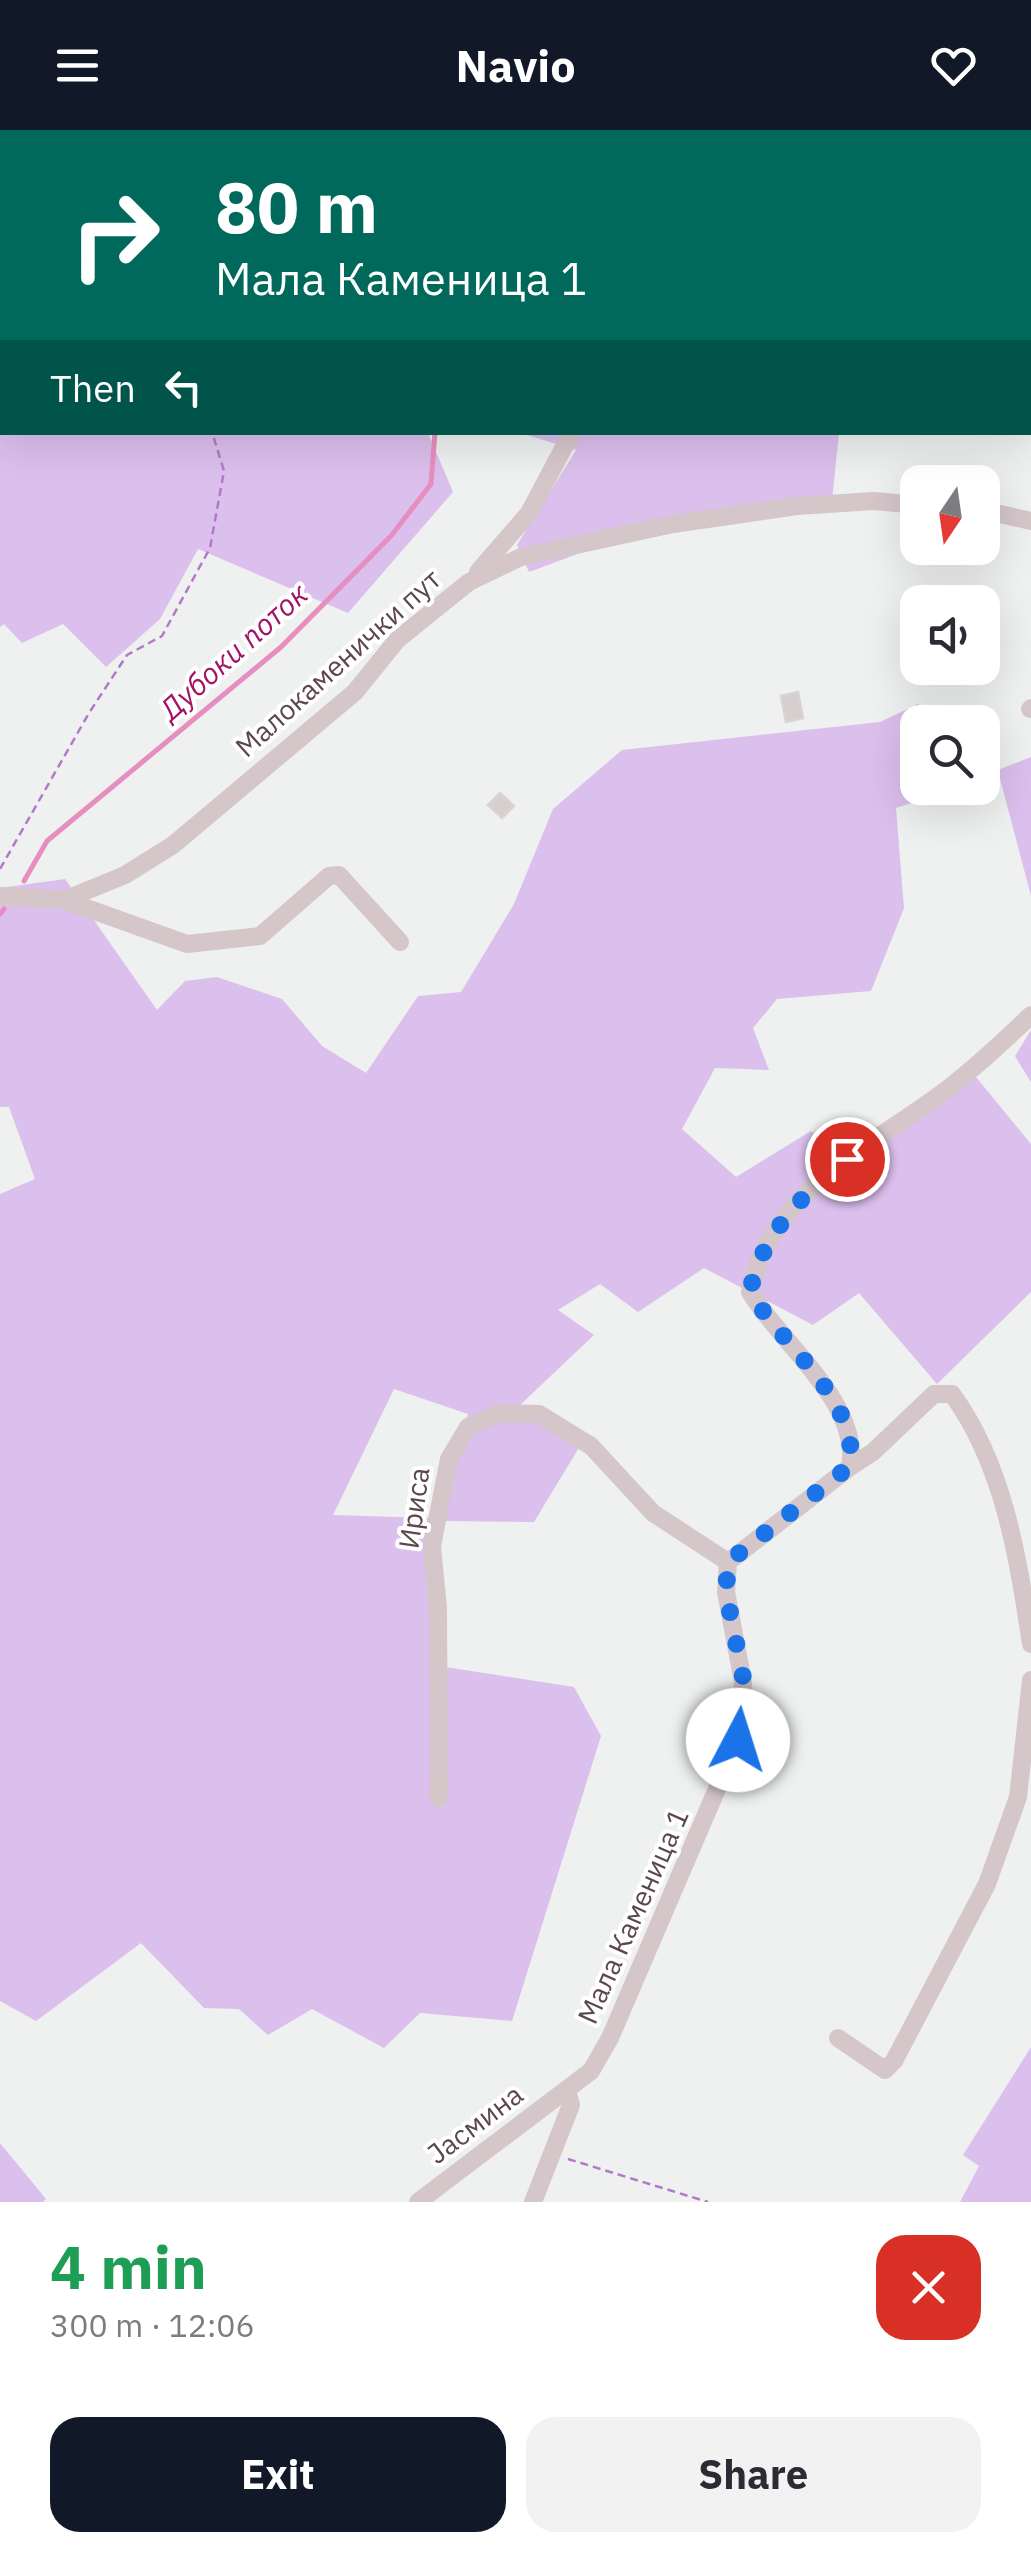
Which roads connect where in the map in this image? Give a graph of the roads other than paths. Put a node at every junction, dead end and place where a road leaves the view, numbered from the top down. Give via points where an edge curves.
1 (570, 435) edge
2 (900, 503) edge
3 (1000, 514) edge
4 (1031, 521) edge
5 (469, 582) junction
6 (0, 896) edge
7 (64, 900) junction
8 (400, 942) dead end
9 (1031, 1014) edge
10 (850, 1466) junction
11 (728, 1562) junction
12 (1031, 1644) edge
13 (1031, 1680) edge
14 (439, 1798) dead end
15 (838, 2038) dead end
16 (567, 2091) junction
17 (418, 2202) edge
18 (533, 2202) edge

1 - 5 street via 529,513
2 - 5 street, Малокаменички пут via 796,506 673,524 521,557
3 - 4 street
5 - 7 street, Малокаменички пут via 398,640 355,692 173,845 125,875
6 - 7 street, Малокаменички пут
7 - 8 street via 187,944 260,936 339,874
9 - 10 street via 949,1088 804,1193 755,1266 750,1292 847,1427
10 - 11 street
10 - 12 street via 934,1394 952,1394 990,1462 1010,1528
11 - 14 street, Ириса via 653,1513 591,1446 539,1414 500,1412 468,1427 449,1458 432,1546
11 - 16 street, Мала Каменица 1 via 726,1592 744,1682 738,1740 610,2038 591,2072
13 - 15 street via 1018,1797 987,1884 894,2061 885,2070
16 - 17 street, Јасмина
16 - 18 street via 571,2105

